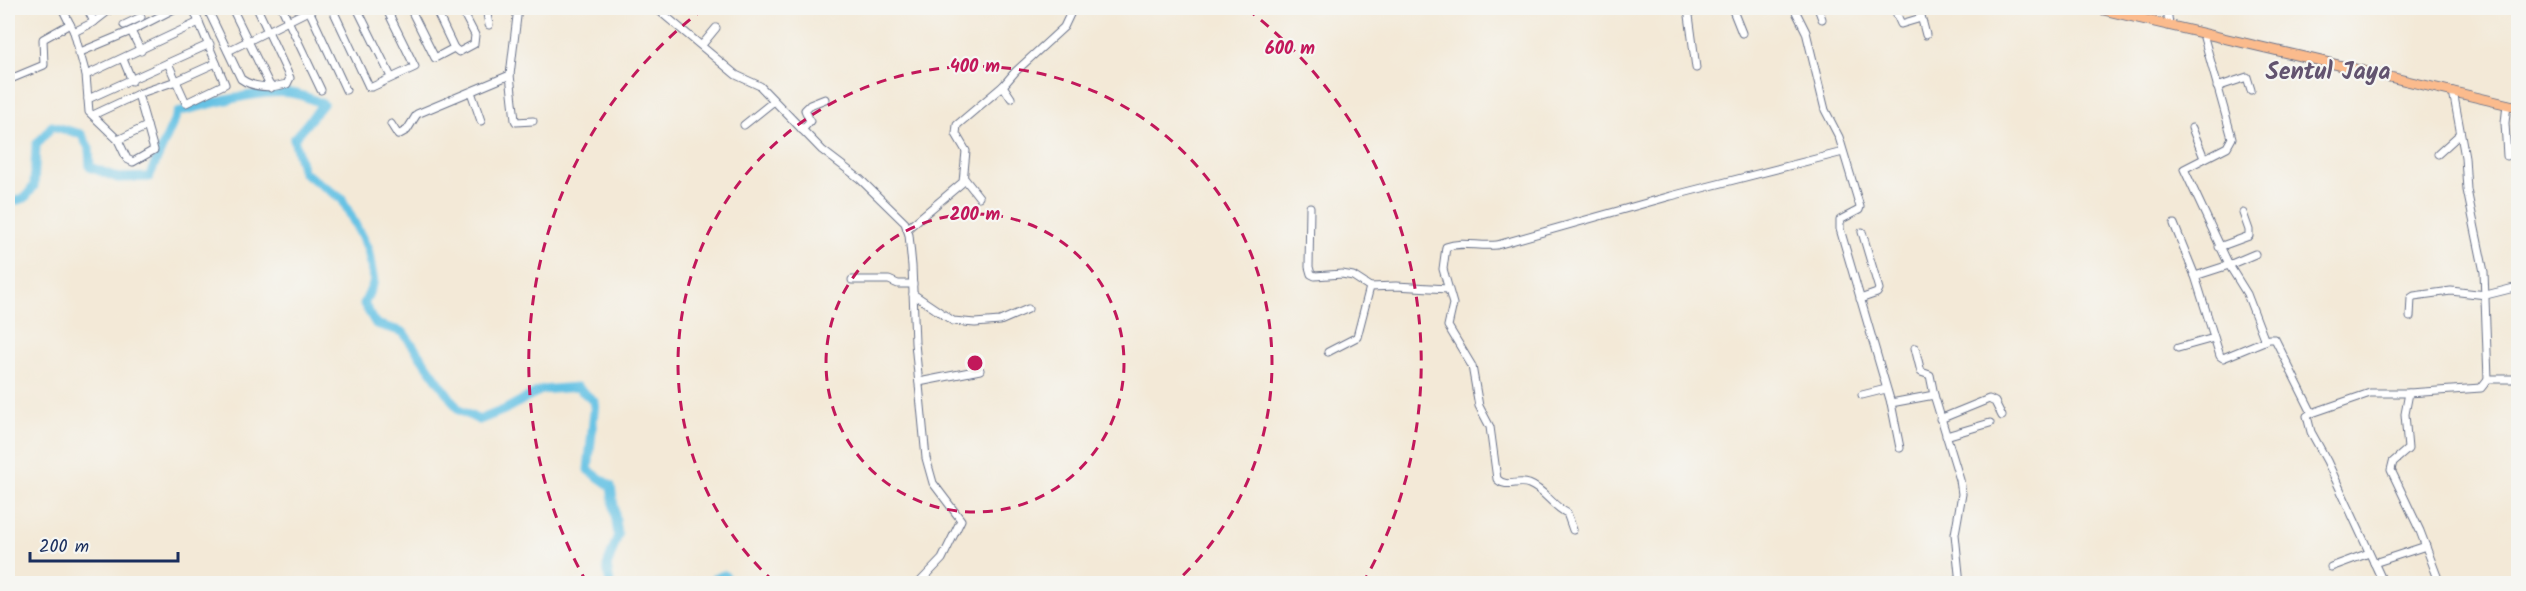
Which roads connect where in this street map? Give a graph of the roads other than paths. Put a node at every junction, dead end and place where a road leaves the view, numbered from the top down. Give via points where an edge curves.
1 (62, 8) edge
2 (87, 8) edge
3 (112, 8) edge
4 (137, 8) edge
5 (177, 8) edge
6 (193, 8) edge
7 (207, 8) edge
8 (232, 8) edge
9 (257, 8) edge
10 (282, 8) edge
11 (310, 8) edge
12 (332, 8) edge
13 (357, 8) edge
14 (386, 8) edge
15 (411, 8) edge
16 (435, 8) edge
17 (461, 8) edge
18 (486, 8) edge
19 (518, 8) edge
20 (656, 8) edge
21 (1073, 8) edge
22 (1688, 8) edge
23 (1732, 8) edge
24 (1794, 8) edge
25 (1818, 8) edge
26 (1918, 8) edge
27 (2095, 8) edge
28 (2167, 8) edge
29 (1897, 15) dead end
30 (1921, 18) junction
31 (1822, 19) dead end
32 (142, 20) junction
33 (288, 21) junction
34 (94, 22) junction
35 (200, 22) junction
36 (70, 24) junction
37 (124, 25) dead end
38 (489, 25) dead end
39 (2169, 26) junction
40 (716, 28) dead end
41 (269, 30) junction
42 (131, 31) junction
43 (74, 32) junction
44 (1742, 33) dead end
45 (2203, 34) junction
46 (1926, 35) dead end
47 (248, 40) junction
48 (210, 44) junction
49 (702, 45) junction
50 (456, 50) junction
51 (141, 51) junction
52 (228, 51) junction
53 (78, 53) junction
54 (123, 59) junction
55 (168, 63) junction
56 (216, 63) junction
57 (1696, 68) dead end
58 (86, 75) junction
59 (510, 75) junction
60 (391, 77) junction
61 (8, 80) edge
62 (132, 81) junction
63 (176, 81) junction
64 (1003, 86) junction
65 (2217, 87) junction
66 (271, 88) junction
67 (321, 90) dead end
68 (346, 90) dead end
69 (2251, 90) dead end
70 (2453, 91) junction
71 (471, 92) junction
72 (138, 94) junction
73 (1011, 98) dead end
74 (88, 99) junction
75 (825, 99) dead end
76 (774, 101) junction
77 (2507, 104) junction
78 (2518, 106) edge
79 (93, 115) junction
80 (481, 121) dead end
81 (533, 121) dead end
82 (390, 124) dead end
83 (744, 125) dead end
84 (147, 126) junction
85 (2192, 128) dead end
86 (802, 130) junction
87 (2460, 134) junction
88 (118, 140) junction
89 (1843, 152) junction
90 (2438, 154) dead end
91 (2507, 156) dead end
92 (2204, 158) junction
93 (964, 178) junction
94 (980, 197) dead end
95 (1310, 207) dead end
96 (2243, 213) dead end
97 (2174, 224) dead end
98 (907, 229) junction
99 (1862, 232) dead end
100 (2219, 247) junction
101 (2255, 254) dead end
102 (2229, 265) junction
103 (2195, 276) junction
104 (852, 280) dead end
105 (913, 284) junction
106 (1370, 287) junction
107 (2518, 287) edge
108 (1448, 289) junction
109 (913, 294) junction
110 (2486, 295) junction
111 (1860, 299) junction
112 (1028, 309) dead end
113 (2410, 317) dead end
114 (2214, 338) junction
115 (2265, 341) junction
116 (1915, 348) dead end
117 (2178, 348) dead end
118 (1328, 352) dead end
119 (981, 370) dead end
120 (2488, 379) junction
121 (2518, 379) edge
122 (919, 382) junction
123 (1886, 389) junction
124 (2409, 393) junction
125 (1862, 395) dead end
126 (1934, 395) junction
127 (1891, 403) junction
128 (2312, 413) junction
129 (2002, 416) dead end
130 (1941, 419) junction
131 (1990, 423) dead end
132 (1946, 436) junction
133 (1900, 448) dead end
134 (1573, 530) dead end
135 (2426, 546) junction
136 (2369, 553) junction
137 (2374, 563) junction
138 (2331, 567) dead end
139 (2381, 583) edge
140 (918, 584) edge
141 (1960, 584) edge
142 (2440, 584) edge

1 - 36 street
2 - 34 street
3 - 34 street
4 - 32 street
5 - 32 street
6 - 35 street
7 - 52 street
8 - 47 street
9 - 41 street
10 - 33 street
11 - 33 street
11 - 68 street
12 - 60 street via 369,87
13 - 60 street
14 - 60 street via 415,65
15 - 50 street via 435,58
16 - 50 street
17 - 50 street via 476,37 474,44
18 - 38 street
19 - 59 street
20 - 49 street
21 - 64 street via 1064,27
22 - 57 street
23 - 44 street
24 - 89 street via 1806,32 1822,99
25 - 31 street
26 - 30 street
27 - 39 highway
28 - 39 street
29 - 30 street via 1901,24
30 - 46 street
32 - 37 street
32 - 42 street
33 - 41 street
33 - 67 street
34 - 43 street
35 - 48 street
35 - 51 street
36 - 43 street
36 - 61 street via 43,39 44,64
39 - 45 highway
40 - 49 street
41 - 47 street
41 - 66 street via 291,80
42 - 51 street
42 - 53 street
43 - 53 street
45 - 65 street
45 - 70 highway
47 - 52 street
47 - 66 street
48 - 55 street
48 - 56 street
49 - 76 street via 736,75 760,86
51 - 54 street
52 - 66 street via 241,79
53 - 58 street
54 - 58 street
54 - 62 street
55 - 62 street
55 - 63 street
56 - 63 street
56 - 63 street via 224,86 188,103 184,102
58 - 74 street
59 - 71 street
59 - 81 street via 515,120
62 - 74 street
63 - 72 street
64 - 73 street
64 - 93 street via 956,128 966,151
65 - 69 street via 2247,77
65 - 92 street via 2232,138 2227,147
70 - 77 highway
70 - 87 street
71 - 80 street
71 - 82 street via 417,114 407,130 398,135
72 - 79 street
72 - 84 street
74 - 79 street
75 - 86 street via 807,107 810,121
76 - 83 street
76 - 86 street
77 - 78 highway
77 - 91 street
79 - 88 street
84 - 88 street
84 - 88 street via 154,150 133,162 127,159
85 - 92 street
86 - 98 street via 891,208
87 - 90 street
87 - 110 street
89 - 108 street via 1671,195 1497,245 1447,246 1443,269
89 - 111 street via 1860,207 1840,220 1840,229
92 - 100 street via 2184,169
93 - 94 street
93 - 98 street via 957,189
95 - 106 street via 1311,274 1353,276
96 - 100 street via 2248,236
97 - 103 street
98 - 105 street
99 - 111 street via 1879,289
100 - 102 street
101 - 102 street
102 - 103 street
102 - 115 street via 2247,294
103 - 114 street
104 - 105 street
105 - 109 street
106 - 108 street
106 - 118 street via 1357,337
107 - 110 street
108 - 134 street via 1453,304 1448,326 1472,366 1479,406 1490,427 1497,479 1505,484 1526,482 1537,488 1567,513
109 - 112 street via 953,321 1000,321
109 - 122 street
110 - 113 street via 2451,291 2414,296 2410,298
110 - 120 street
111 - 123 street
114 - 115 street via 2222,358
114 - 117 street
115 - 128 street via 2278,342
116 - 126 street via 1921,372 1929,374
119 - 122 street
120 - 121 street
120 - 124 street via 2481,388
122 - 140 street via 930,477 961,520 942,560
123 - 125 street
123 - 127 street
124 - 128 street via 2370,393
124 - 135 street via 2405,414 2408,449 2391,467
126 - 127 street
126 - 130 street
127 - 133 street
128 - 136 street via 2307,416 2312,432
129 - 130 street via 1989,399
130 - 132 street
131 - 132 street
132 - 141 street via 1962,494 1955,534
135 - 137 street
135 - 142 street
136 - 137 street
136 - 138 street
137 - 139 street

